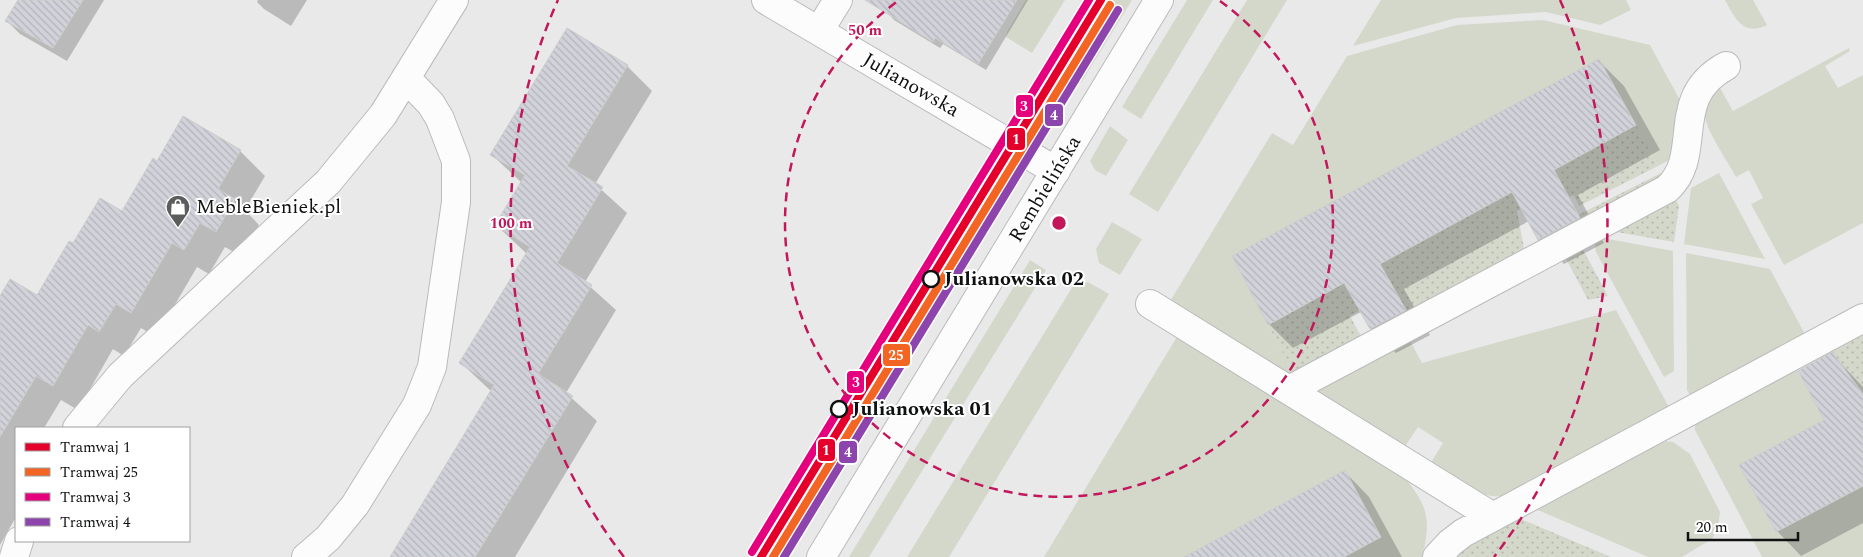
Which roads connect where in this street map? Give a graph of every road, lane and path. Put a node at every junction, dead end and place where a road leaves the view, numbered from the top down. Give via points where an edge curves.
1 (454, 0) edge
2 (766, 0) edge
3 (838, 0) edge
4 (1159, 0) edge
5 (819, 31) junction
6 (1726, 66) dead end
7 (407, 79) junction
8 (1056, 171) junction
9 (1150, 304) dead end
10 (1863, 318) edge
11 (1289, 390) junction
12 (78, 427) edge
13 (1493, 517) junction
14 (19, 542) edge
15 (14, 557) edge
16 (306, 557) edge
17 (822, 557) edge
18 (1437, 557) edge

1 - 7 street
2 - 5 street, Julianowska
3 - 5 street
4 - 8 street, Rembielińska
5 - 8 street, Julianowska
6 - 11 street via 1710,76 1697,93 1691,107 1681,170 1662,192
7 - 12 street via 383,115 328,182 120,376
7 - 16 street via 420,90 440,118 456,161 456,202 432,367 417,405 355,505 328,538
8 - 17 street, Rembielińska
9 - 11 street
10 - 13 street
11 - 13 street
13 - 18 street via 1463,533
14 - 15 street

